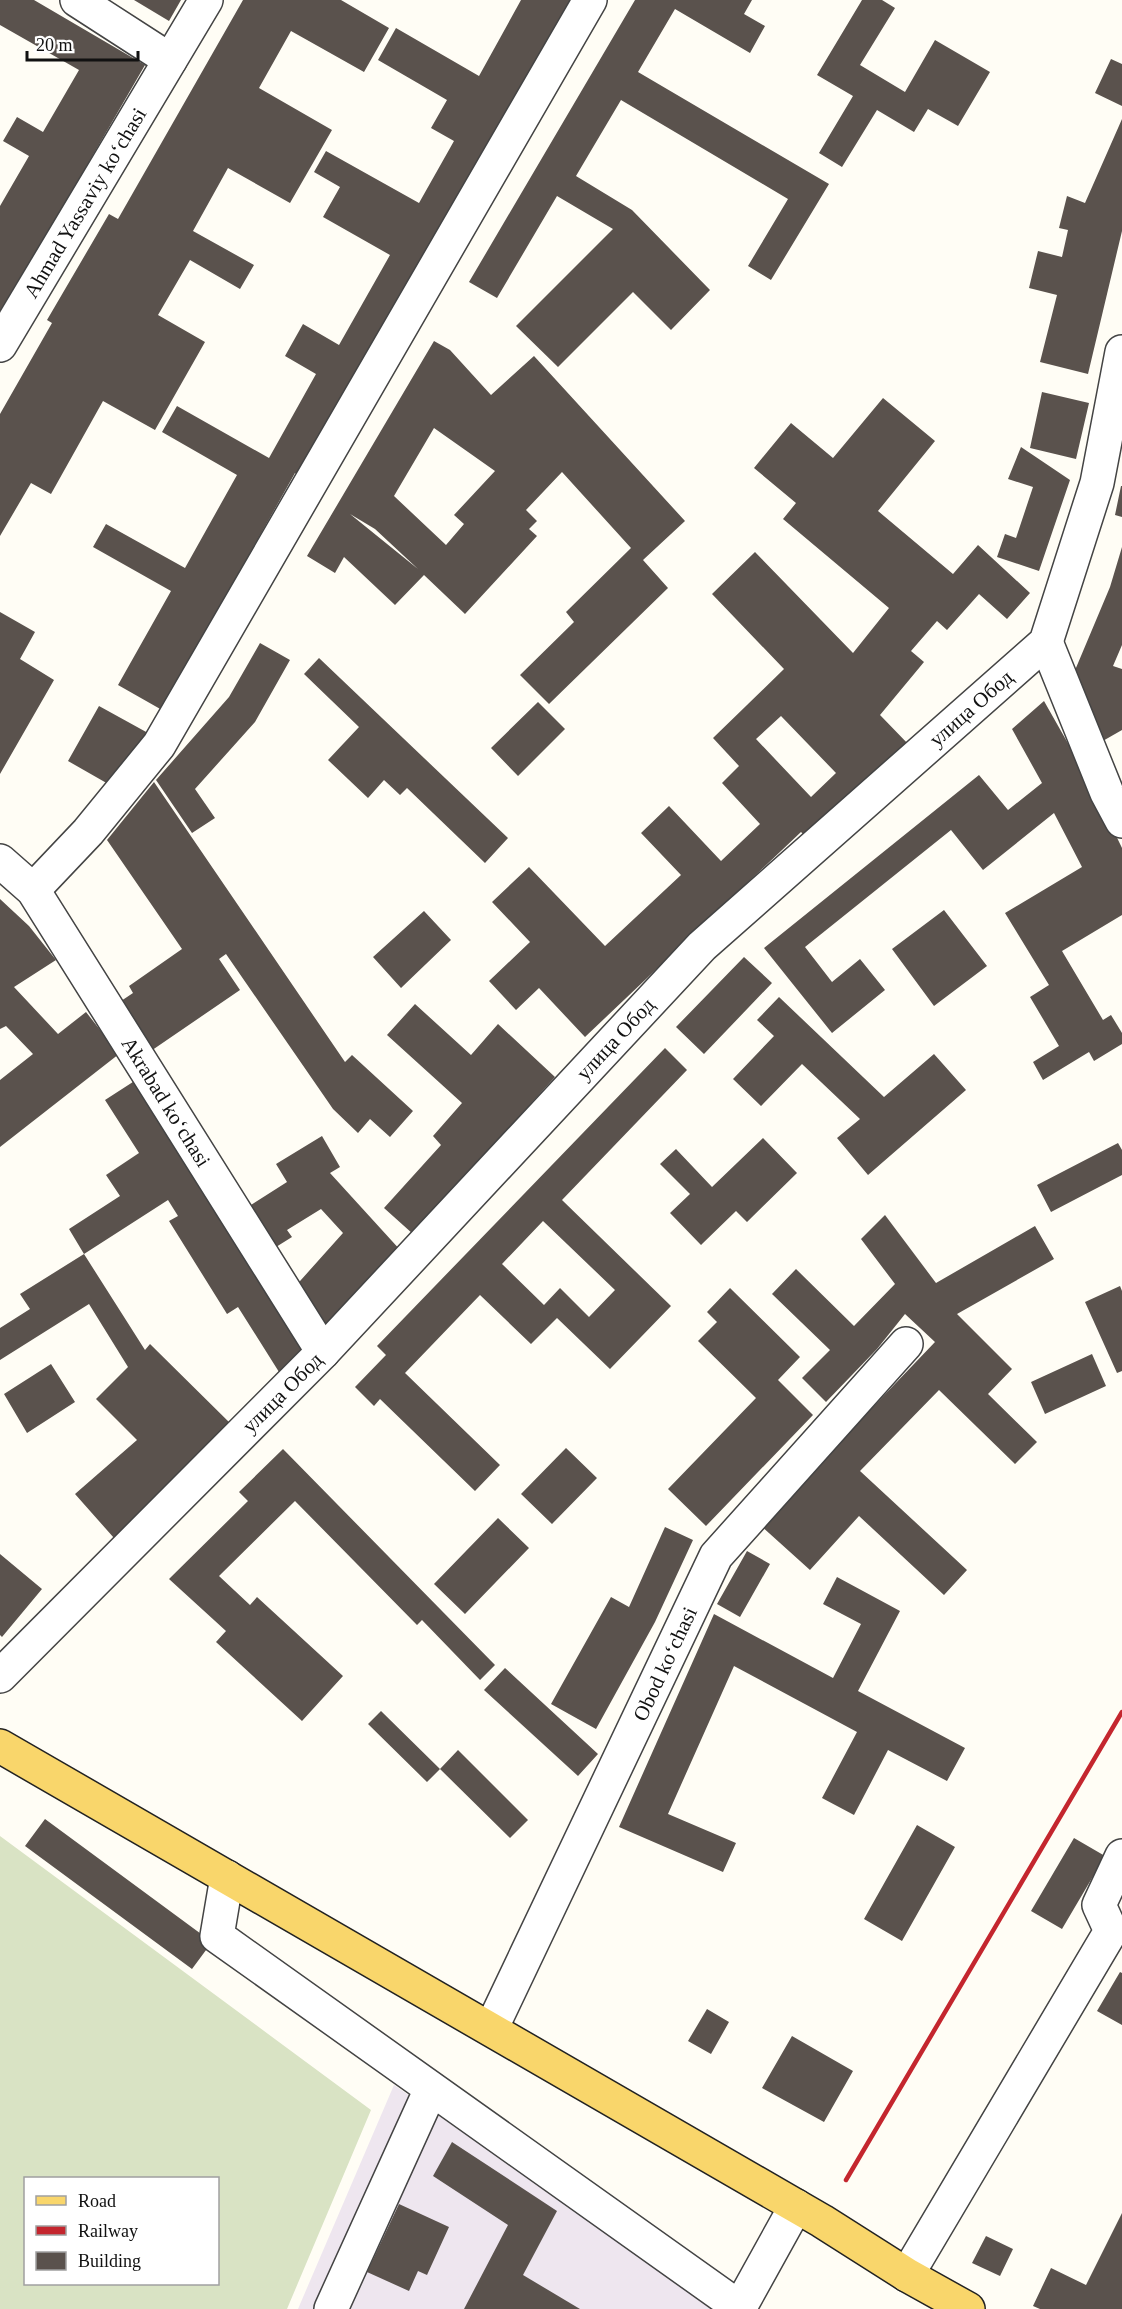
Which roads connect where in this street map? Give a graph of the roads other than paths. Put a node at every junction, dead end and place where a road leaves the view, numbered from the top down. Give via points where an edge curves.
1 (77, 0) edge
2 (206, 0) edge
3 (590, 0) edge
4 (170, 60) junction
5 (0, 345) edge
6 (1122, 352) edge
7 (1046, 642) junction
8 (1122, 821) edge
9 (0, 861) edge
10 (33, 890) junction
11 (906, 1344) dead end
12 (322, 1352) junction
13 (0, 1676) edge
14 (0, 1746) edge
15 (1122, 1856) edge
16 (227, 1877) junction
17 (1117, 1934) edge
18 (492, 2030) junction
19 (431, 2089) junction
20 (796, 2206) junction
21 (907, 2275) junction
22 (331, 2309) edge
23 (740, 2309) edge
24 (968, 2309) edge

1 - 4 street
2 - 4 street, Ahmad Yassaviy koʻchasi
3 - 10 street via 159,745
4 - 5 street, Ahmad Yassaviy koʻchasi
6 - 7 street via 1097,483
7 - 8 street
7 - 12 street, улица Обод via 702,946
9 - 10 street, Akrabad koʻchasi
10 - 12 street, Akrabad koʻchasi
11 - 18 street, Obod koʻchasi via 716,1556
12 - 13 street, улица Обод
14 - 16 main road
15 - 17 street via 1099,1905
16 - 18 main road
16 - 19 street via 217,1936
17 - 21 street
18 - 20 main road
19 - 22 street
19 - 23 street
20 - 21 main road
20 - 23 street
21 - 24 main road

